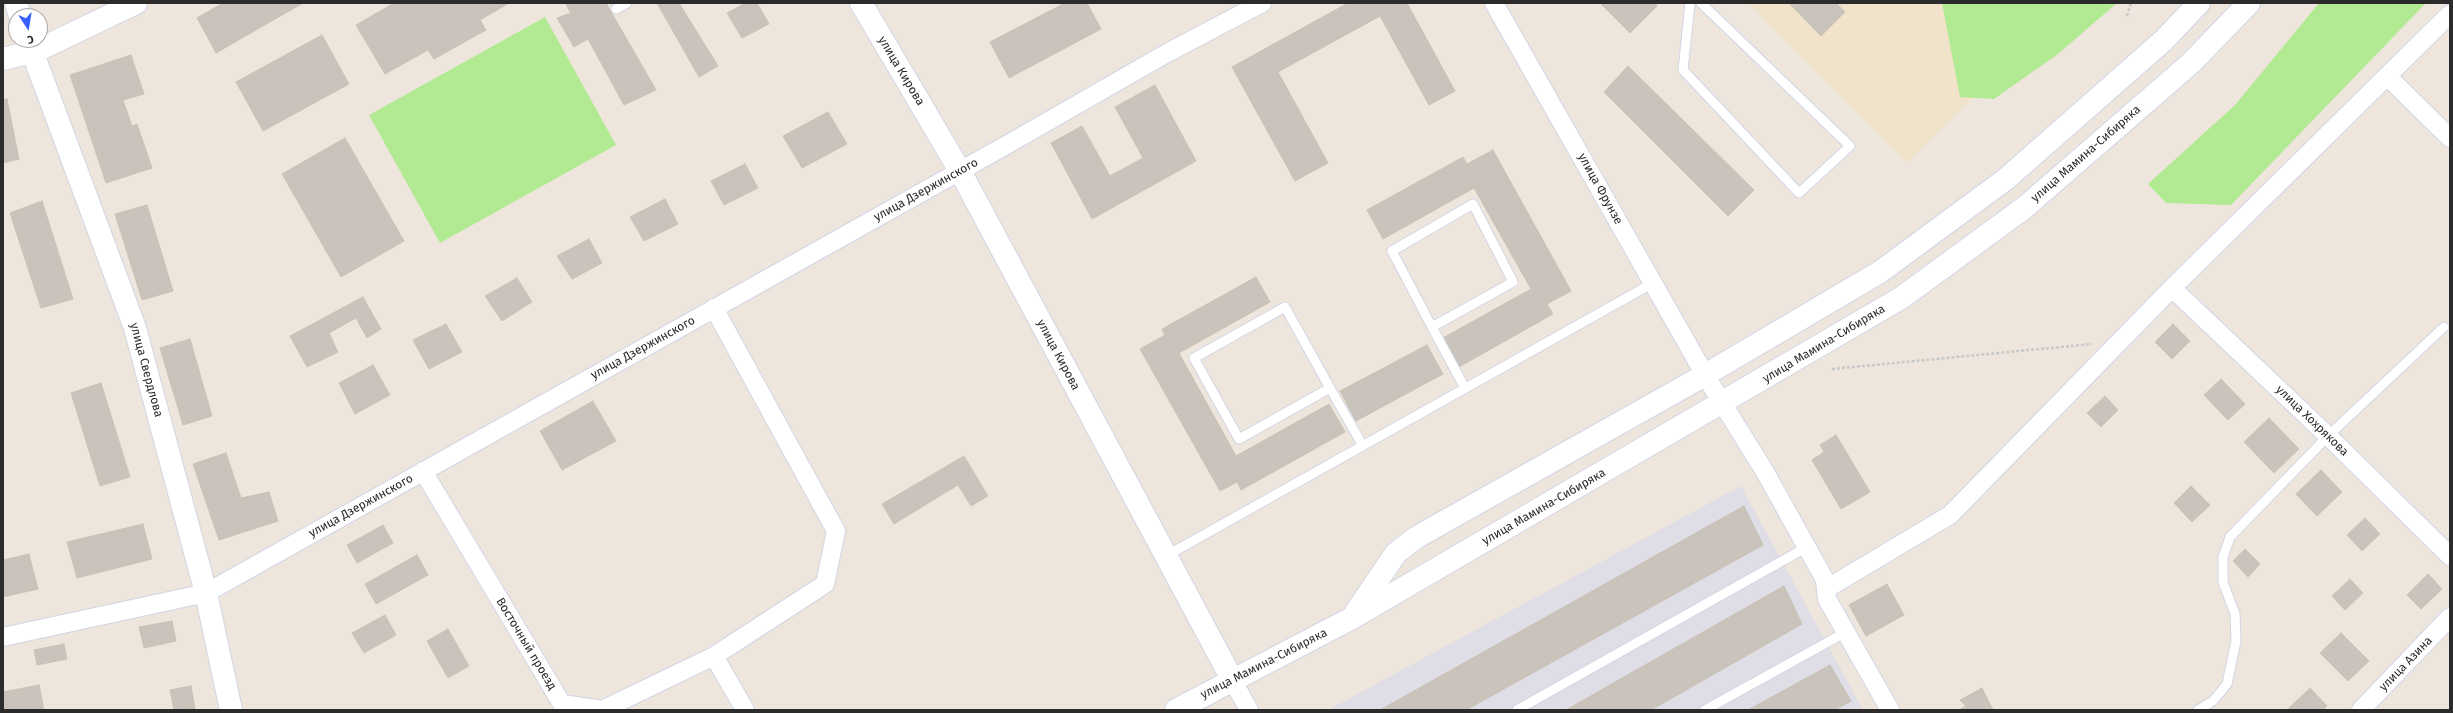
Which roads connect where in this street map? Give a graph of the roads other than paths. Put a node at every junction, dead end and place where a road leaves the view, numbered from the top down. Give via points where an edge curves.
1 (112, 3) edge
2 (136, 3) edge
3 (627, 3) edge
4 (861, 3) edge
5 (1262, 3) edge
6 (1494, 3) edge
7 (1690, 3) edge
8 (1702, 3) edge
9 (2199, 3) edge
10 (2249, 3) edge
11 (616, 9) dead end
12 (2450, 14) edge
13 (48, 35) edge
14 (48, 37) edge
15 (23, 48) edge
16 (35, 48) edge
17 (3, 58) edge
18 (2387, 76) junction
19 (2450, 138) edge
20 (960, 171) junction
21 (1653, 283) junction
22 (2172, 288) junction
23 (714, 308) junction
24 (1432, 326) junction
25 (2444, 327) dead end
26 (1705, 375) junction
27 (1330, 388) junction
28 (1465, 388) junction
29 (1723, 404) junction
30 (2328, 436) junction
31 (1363, 446) junction
32 (422, 471) junction
33 (1806, 547) junction
34 (1165, 556) junction
35 (2450, 556) edge
36 (1826, 589) junction
37 (206, 593) junction
38 (2450, 617) edge
39 (1352, 618) junction
40 (1846, 632) junction
41 (3, 637) edge
42 (714, 656) junction
43 (1232, 681) junction
44 (571, 708) edge
45 (1885, 708) edge
46 (231, 710) edge
47 (745, 710) edge
48 (1176, 710) edge
49 (1249, 710) edge
50 (1517, 710) edge
51 (1705, 710) edge
52 (2198, 710) edge
53 (2361, 710) edge

1 - 13 main road
2 - 14 main road
3 - 11 lane
4 - 20 main road, улица Кирова
5 - 20 street, улица Дзержинского via 1167,53
6 - 21 street, улица Фрунзе
7 - 8 lane via 1683,70 1799,193 1850,146
9 - 26 main road, улица Мамина-Сибиряка via 2164,40 2006,179 1880,272
10 - 29 main road, улица Мамина-Сибиряка via 2191,63 2024,208 1901,298
12 - 18 street
15 - 17 main road
16 - 37 main road, улица Свердлова via 135,328
18 - 19 street
18 - 22 street
20 - 23 street, улица Дзержинского
20 - 34 main road, улица Кирова
21 - 26 street, улица Фрунзе
21 - 28 lane
22 - 30 street, улица Хохрякова
22 - 36 street via 1950,515
23 - 32 street, улица Дзержинского
23 - 42 street, Восточный проезд via 836,531 825,584
24 - 24 lane via 1513,282 1473,204 1392,251
24 - 28 lane
25 - 30 lane
26 - 29 street, улица Фрунзе
26 - 39 main road, улица Мамина-Сибиряка via 1417,537 1396,553
27 - 27 lane via 1239,439 1194,358 1285,307
27 - 31 lane
28 - 31 lane
29 - 33 street, улица Фрунзе
29 - 39 main road, улица Мамина-Сибиряка
30 - 35 street, улица Хохрякова
30 - 52 lane via 2230,537 2223,557 2223,582 2234,614 2236,641 2227,684 2213,701
31 - 34 lane
32 - 37 street, улица Дзержинского
32 - 44 street, Восточный проезд via 562,704
33 - 36 street, улица Фрунзе via 1826,580
33 - 50 lane
34 - 43 main road, улица Кирова
36 - 40 street, улица Фрунзе via 1827,598
37 - 41 street, улица Дзержинского
37 - 46 main road, улица Свердлова
38 - 53 street, улица Азина
39 - 43 main road, улица Мамина-Сибиряка
40 - 45 street, улица Фрунзе
40 - 51 lane
42 - 44 street, Восточный проезд via 602,710
42 - 47 street
43 - 48 main road, улица Мамина-Сибиряка
43 - 49 street, улица Кирова

